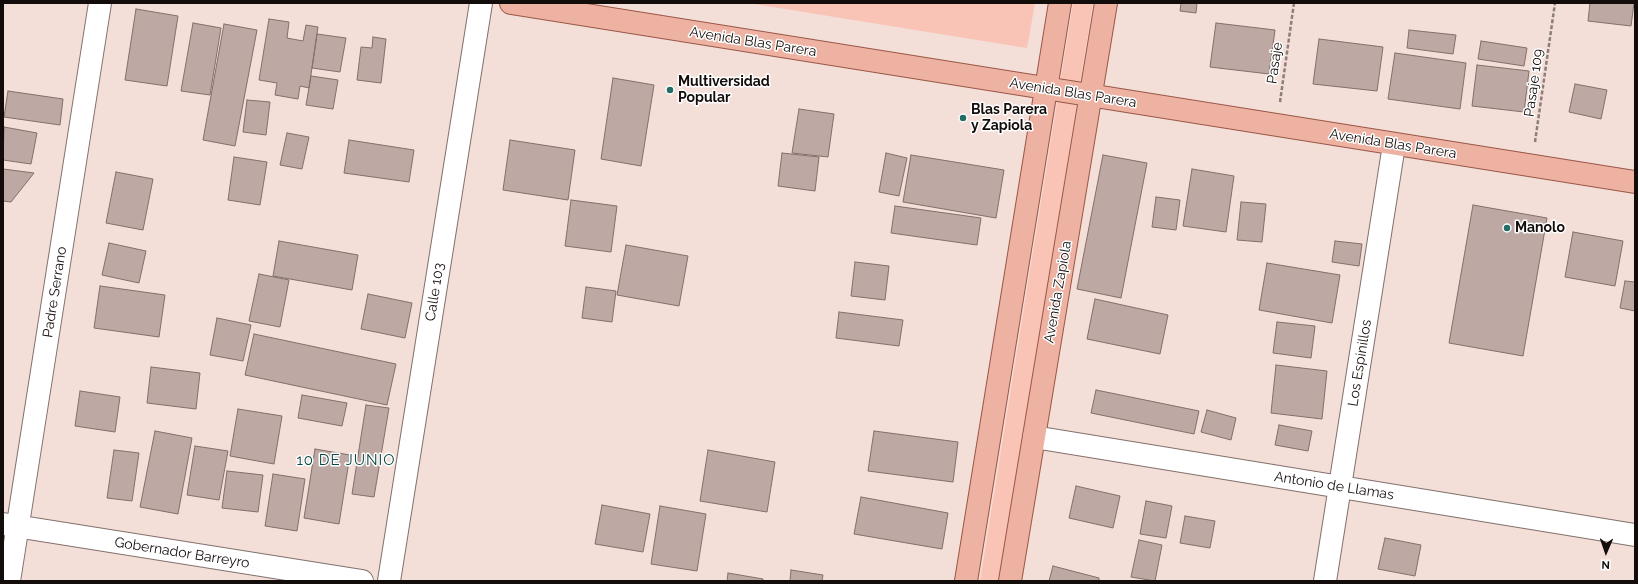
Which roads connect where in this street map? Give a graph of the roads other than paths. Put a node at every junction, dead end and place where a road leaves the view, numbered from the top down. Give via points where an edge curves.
1 (100, 3) edge
2 (481, 3) edge
3 (511, 3) edge
4 (1060, 3) edge
5 (1106, 3) edge
6 (1046, 89) junction
7 (1091, 96) junction
8 (1394, 144) junction
9 (1635, 182) edge
10 (1034, 437) junction
11 (1340, 487) junction
12 (11, 525) edge
13 (1635, 535) edge
14 (9, 581) edge
15 (362, 581) edge
16 (389, 581) edge
17 (966, 581) edge
18 (1010, 581) edge
19 (1325, 581) edge

1 - 12 street, Padre Serrano
2 - 16 street, Calle 103
3 - 6 main road, Avenida Blas Parera
4 - 6 main road
5 - 7 main road, Avenida Zapiola
6 - 7 main road, Avenida Blas Parera
6 - 17 main road
7 - 8 main road, Avenida Blas Parera
7 - 10 main road, Avenida Zapiola
8 - 9 main road, Avenida Blas Parera
8 - 11 street, Los Espinillos
10 - 11 street, Antonio de Llamas
10 - 18 main road, Avenida Zapiola
11 - 13 street, Antonio de Llamas
11 - 19 street, Los Espinillos
12 - 14 street, Padre Serrano
12 - 15 street, Gobernador Barreyro

